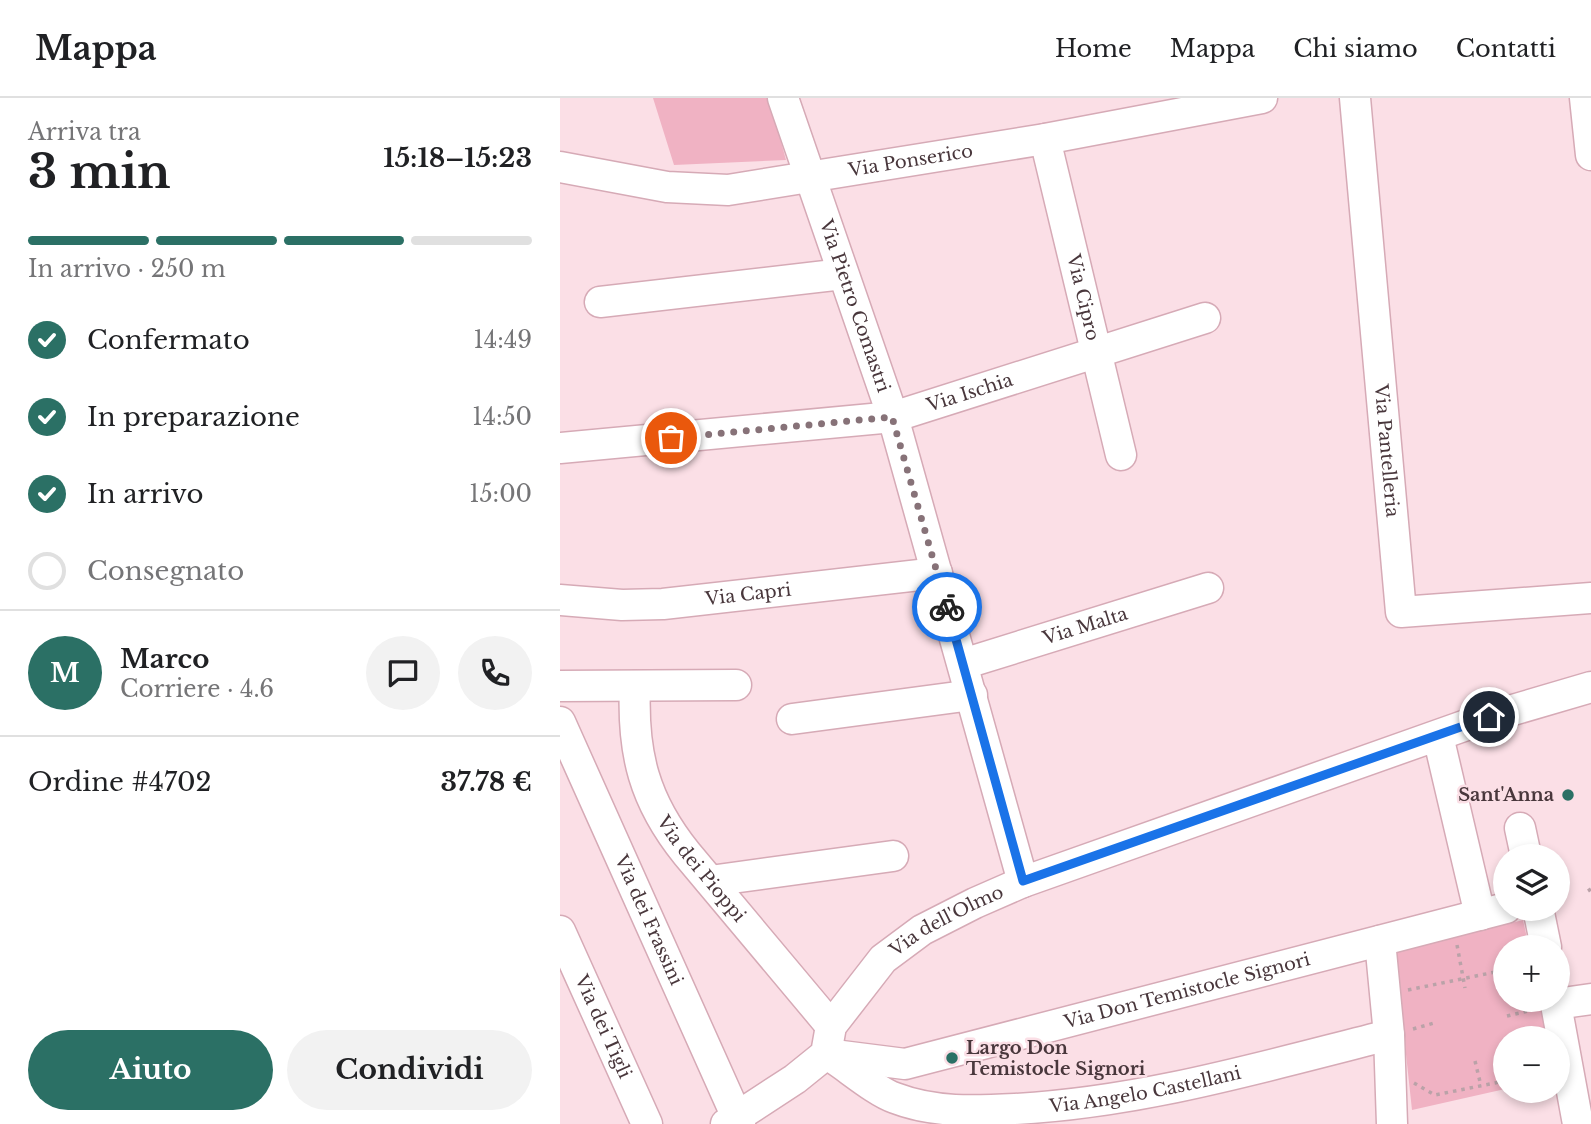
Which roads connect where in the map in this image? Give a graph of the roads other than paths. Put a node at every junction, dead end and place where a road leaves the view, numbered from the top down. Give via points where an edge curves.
1 (783, 98) edge
2 (1262, 98) edge
3 (1355, 98) edge
4 (1585, 98) edge
5 (1045, 139) junction
6 (1591, 155) edge
7 (560, 166) edge
8 (809, 177) junction
9 (843, 274) junction
10 (600, 302) dead end
11 (1205, 318) dead end
12 (1095, 353) junction
13 (892, 417) junction
14 (560, 448) edge
15 (1121, 455) dead end
16 (937, 573) junction
17 (1208, 587) dead end
18 (1591, 598) edge
19 (560, 600) edge
20 (962, 664) junction
21 (736, 685) dead end
22 (560, 686) edge
23 (635, 686) junction
24 (1591, 687) edge
25 (972, 695) junction
26 (792, 719) dead end
27 (560, 722) edge
28 (1438, 736) junction
29 (892, 856) dead end
30 (710, 881) junction
31 (1023, 881) junction
32 (1480, 915) edge
33 (560, 931) edge
34 (1380, 941) junction
35 (1591, 999) edge
36 (1570, 1001) edge
37 (1558, 1012) edge
38 (1389, 1035) junction
39 (829, 1040) junction
40 (735, 1122) edge
41 (647, 1124) edge
42 (1392, 1124) edge
43 (1578, 1124) edge

1 - 8 street, Via Pietro Comastri
2 - 5 street, Via Ponserico
3 - 18 street, Via Pantelleria via 1401,612
4 - 6 street
5 - 8 street, Via Ponserico
5 - 12 street, Via Cipro
7 - 8 street, Via Ponserico via 696,190
8 - 9 street, Via Pietro Comastri
9 - 10 street
9 - 13 street, Via Pietro Comastri
11 - 12 street, Via Ischia
12 - 13 street, Via Ischia
12 - 15 street, Via Cipro
13 - 14 street, Via Ischia
13 - 16 street, Via Pietro Comastri
16 - 19 street, Via Capri via 663,604
16 - 20 street, Via Pietro Comastri
17 - 20 street, Via Malta
20 - 25 street, Via Pietro Comastri
21 - 23 street
22 - 23 street
23 - 30 street, Via dei Pioppi via 635,742 649,791 674,837
24 - 28 street, Via dell'Olmo
25 - 26 street
25 - 31 street, Via Pietro Comastri
27 - 40 street, Via dei Frassini
28 - 31 street, Via dell'Olmo
28 - 32 street
29 - 30 street
30 - 39 street, Via dei Pioppi
31 - 39 street, Via dell'Olmo via 922,930 883,959
32 - 34 street, Via Don Temistocle Signori
33 - 41 street, Via dei Tigli
34 - 38 street
34 - 39 street, Via Don Temistocle Signori via 905,1063
35 - 36 street
37 - 43 street
38 - 39 street, Via Angelo Castellani via 1148,1094 1075,1105 967,1112 894,1098
38 - 42 street
39 - 40 street, Via dell'Olmo via 795,1079

